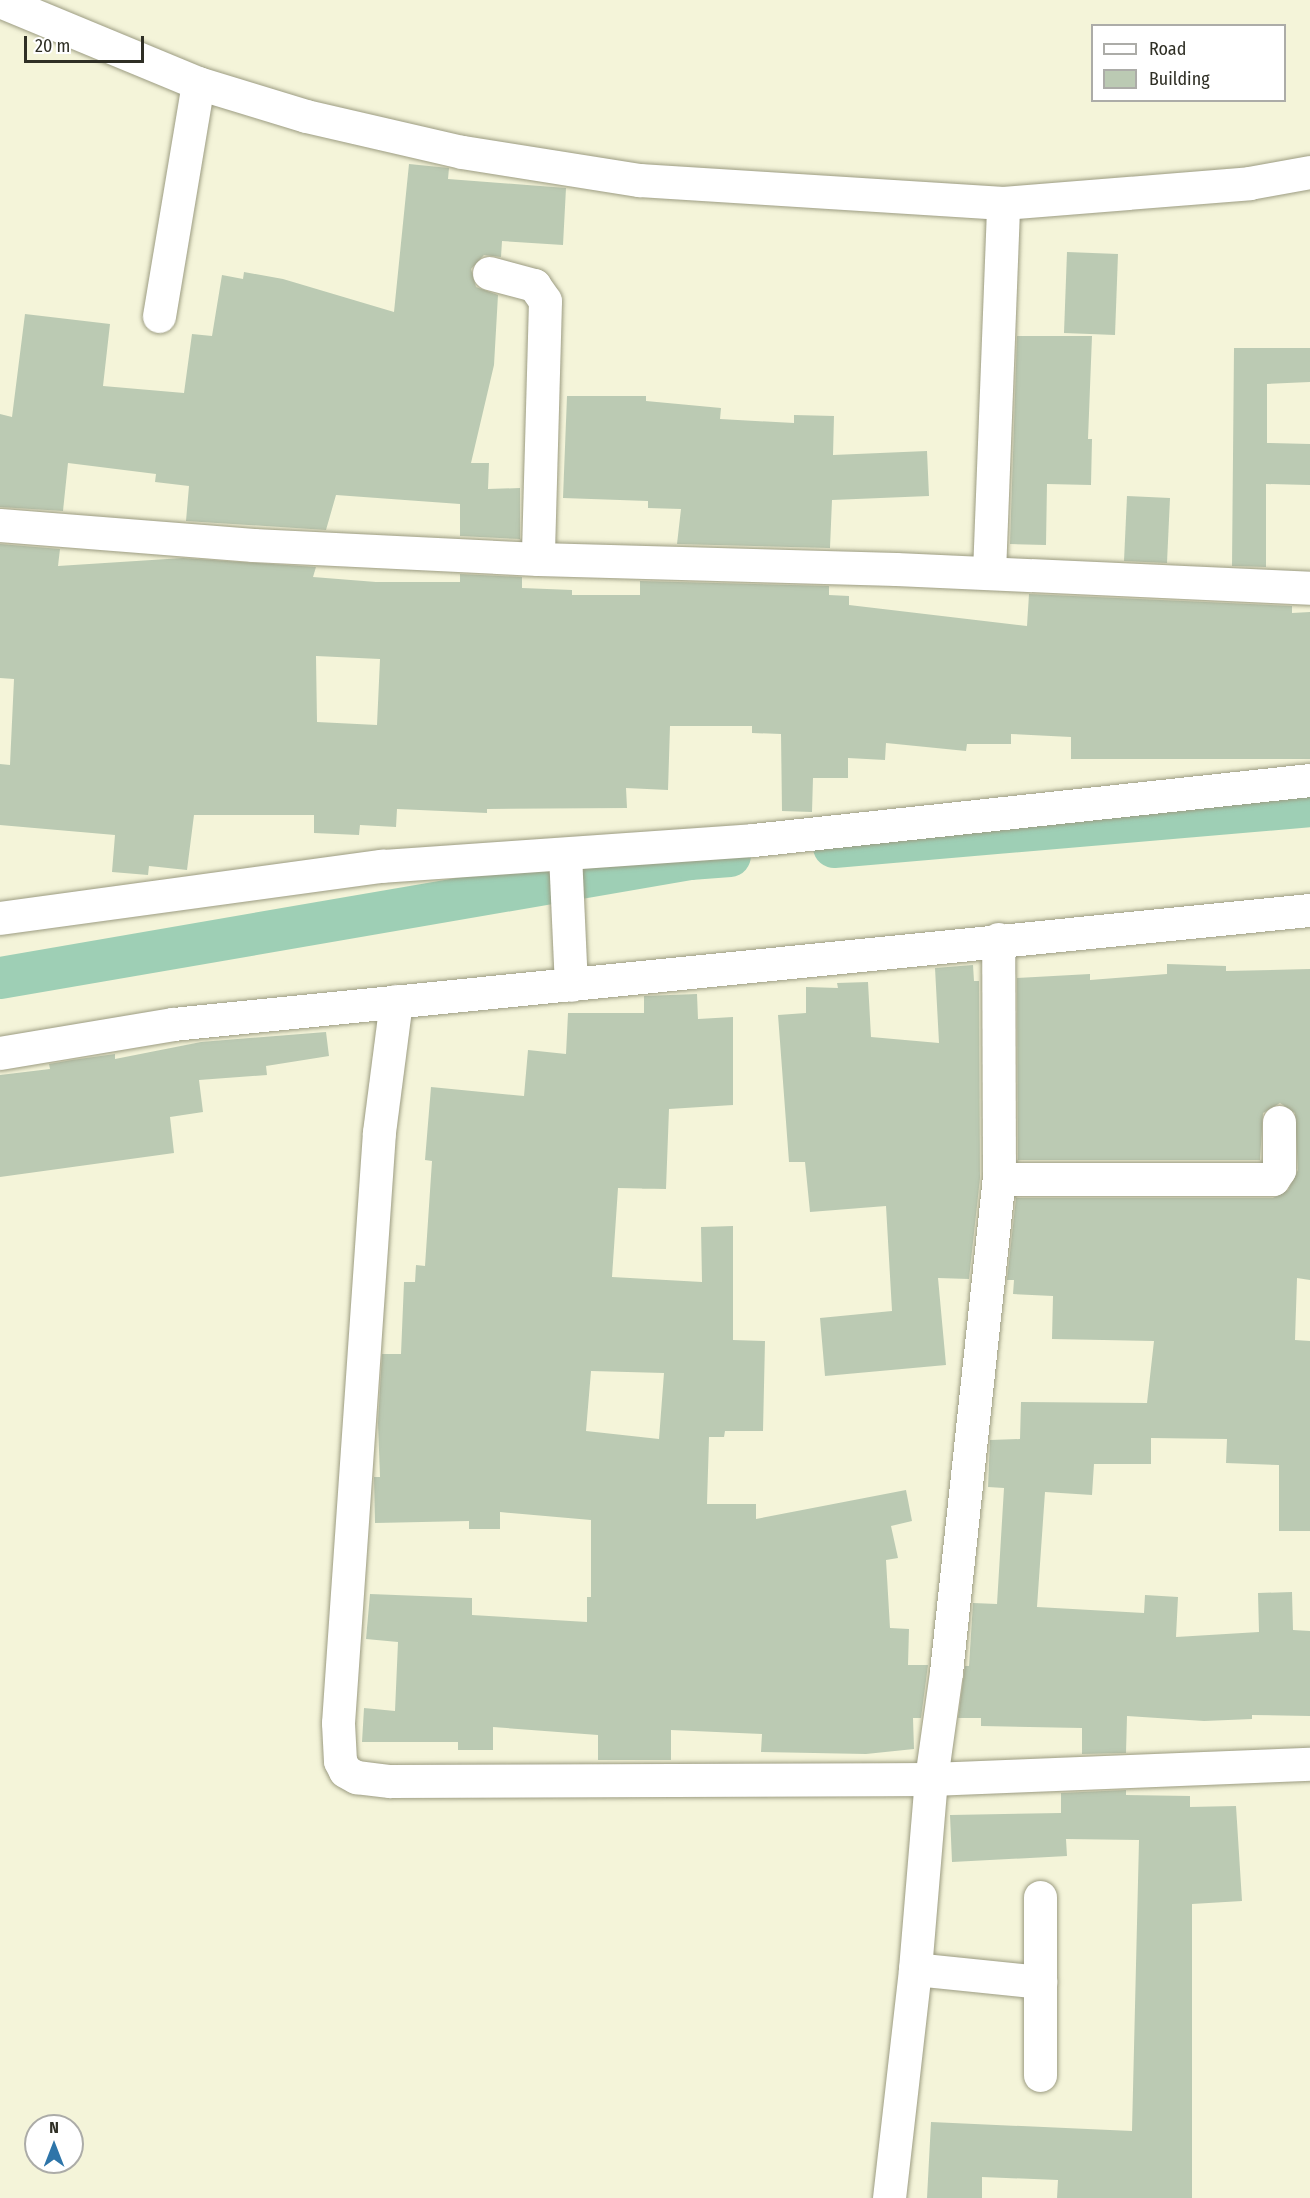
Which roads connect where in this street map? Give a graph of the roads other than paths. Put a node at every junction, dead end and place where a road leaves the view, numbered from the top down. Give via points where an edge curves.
1 (0, 1) edge
2 (198, 84) junction
3 (1310, 172) edge
4 (1003, 203) junction
5 (489, 273) dead end
6 (159, 316) dead end
7 (0, 525) edge
8 (538, 559) junction
9 (989, 573) junction
10 (1310, 588) edge
11 (1310, 780) edge
12 (565, 862) junction
13 (1310, 910) edge
14 (0, 918) edge
15 (998, 939) junction
16 (571, 985) junction
17 (396, 1001) junction
18 (0, 1053) edge
19 (1279, 1122) dead end
20 (999, 1179) junction
21 (1310, 1764) edge
22 (931, 1779) junction
23 (1040, 1897) dead end
24 (915, 1969) junction
25 (1040, 1982) junction
26 (1040, 2075) dead end
27 (889, 2198) edge

1 - 2 street
2 - 4 street via 306,116 462,152 639,180
2 - 6 street
3 - 4 street via 1249,183
4 - 9 street
5 - 8 street via 534,285 545,301
7 - 8 street via 253,545
8 - 9 street
9 - 10 street
11 - 12 street
12 - 14 street via 382,866
12 - 16 street
13 - 15 street
15 - 16 street
15 - 20 street
16 - 17 street
17 - 18 street via 174,1024
17 - 22 street via 379,1132 338,1723 341,1766 356,1777 390,1782
19 - 20 street via 1279,1170 1273,1179
20 - 22 street
21 - 22 street
22 - 24 street
23 - 25 street
24 - 25 street
24 - 27 street
25 - 26 street

